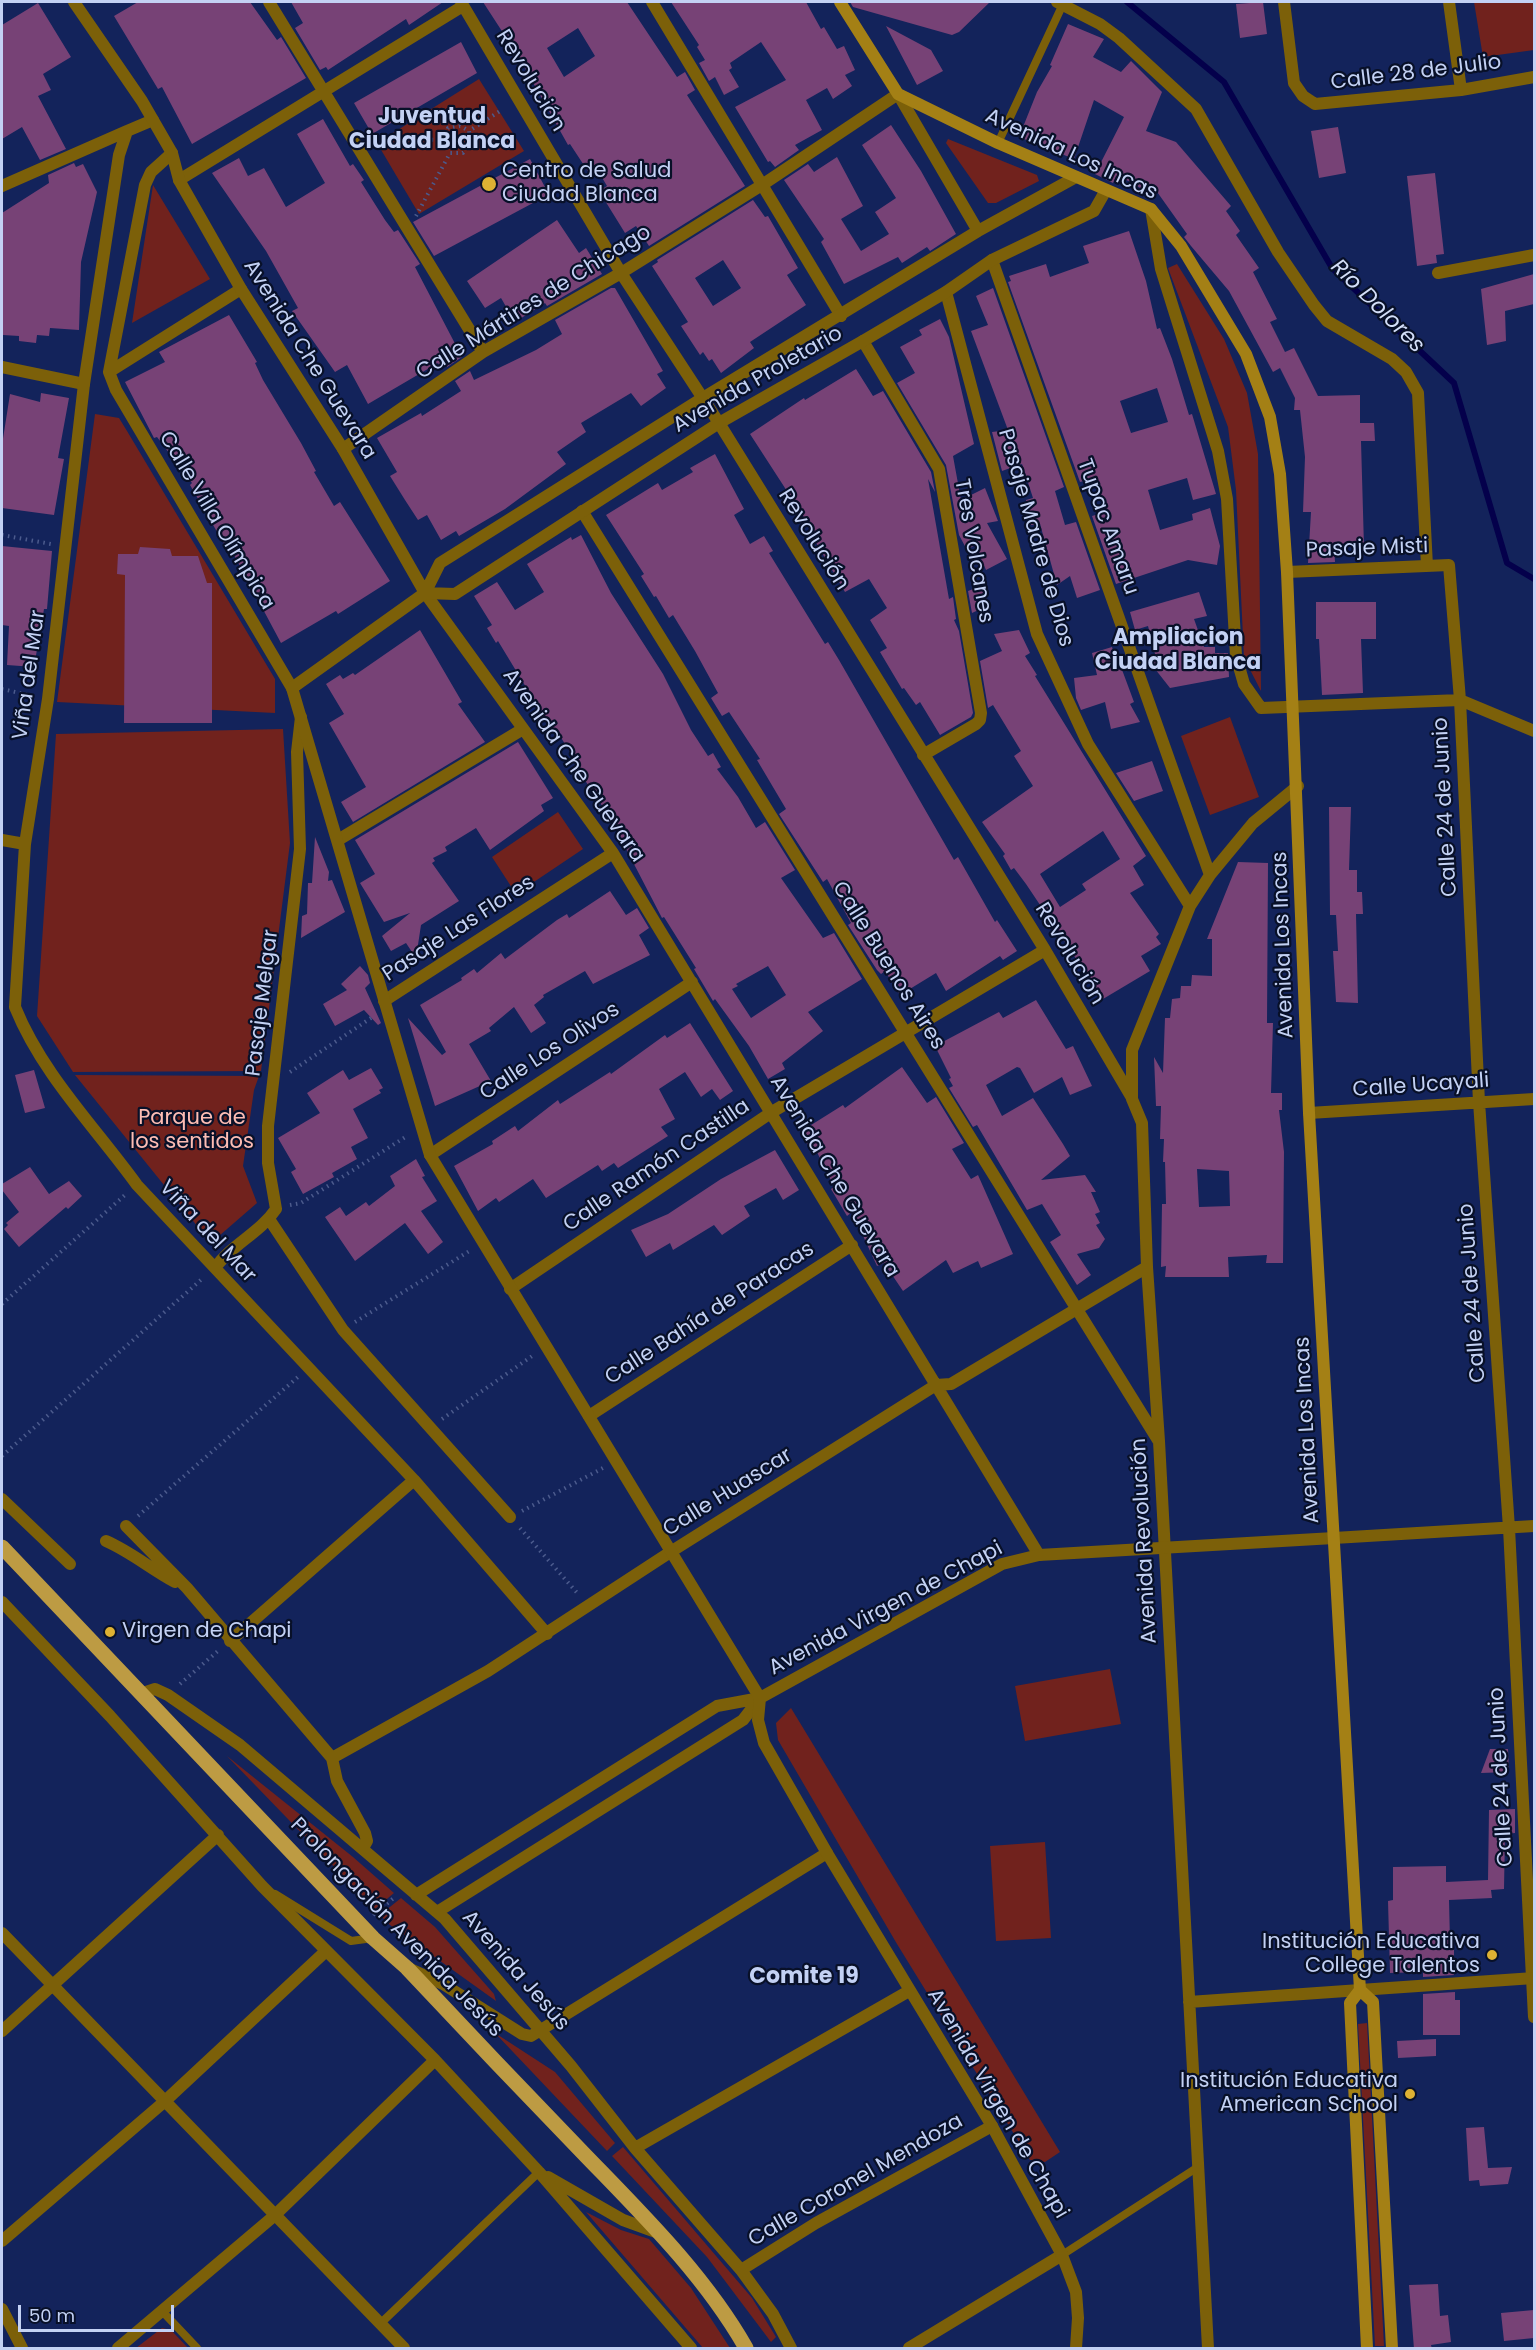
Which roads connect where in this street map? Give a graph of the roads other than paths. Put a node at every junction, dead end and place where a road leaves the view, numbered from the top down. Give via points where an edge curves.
1 (74, 2) edge
2 (270, 2) edge
3 (652, 2) edge
4 (840, 2) edge
5 (1284, 2) edge
6 (1449, 2) edge
7 (1060, 3) edge
8 (462, 4) edge
9 (1534, 77) edge
10 (1461, 90) junction
11 (325, 93) junction
12 (898, 94) junction
13 (153, 120) junction
14 (128, 131) junction
15 (998, 142) junction
16 (172, 153) junction
17 (1076, 177) junction
18 (179, 180) junction
19 (762, 185) junction
20 (2, 186) edge
21 (1106, 190) junction
22 (1151, 209) junction
23 (978, 231) junction
24 (1534, 255) edge
25 (992, 260) junction
26 (621, 273) junction
27 (1438, 273) dead end
28 (240, 289) junction
29 (946, 292) junction
30 (841, 316) junction
31 (863, 341) junction
32 (483, 352) junction
33 (2, 367) edge
34 (109, 372) junction
35 (84, 384) junction
36 (701, 399) junction
37 (718, 423) junction
38 (344, 449) junction
39 (582, 510) junction
40 (1449, 565) joint
41 (1427, 566) junction
42 (1287, 572) junction
43 (425, 593) junction
44 (292, 688) junction
45 (1460, 700) junction
46 (1293, 708) junction
47 (302, 715) junction
48 (523, 729) junction
49 (1534, 731) edge
50 (923, 755) junction
51 (1298, 786) junction
52 (2, 840) edge
53 (338, 840) junction
54 (25, 844) junction
55 (613, 853) junction
56 (1210, 874) junction
57 (1190, 906) junction
58 (1045, 950) junction
59 (692, 982) junction
60 (384, 1001) junction
61 (906, 1033) junction
62 (1132, 1099) junction
63 (1534, 1099) edge
64 (1479, 1102) junction
65 (772, 1112) junction
66 (1309, 1113) junction
67 (430, 1155) junction
68 (269, 1220) junction
69 (852, 1245) junction
70 (215, 1268) junction
71 (1147, 1268) junction
72 (510, 1289) junction
73 (1076, 1311) junction
74 (936, 1385) junction
75 (589, 1416) junction
76 (1159, 1442) junction
77 (414, 1480) junction
78 (2, 1498) edge
79 (510, 1517) road end
80 (126, 1526) road end
81 (1534, 1526) edge
82 (1509, 1528) junction
83 (1334, 1538) junction
84 (106, 1541) dead end
85 (2, 1547) edge
86 (1164, 1548) junction
87 (672, 1551) junction
88 (1039, 1555) junction
89 (70, 1564) dead end
90 (187, 1588) junction
91 (2, 1604) edge
92 (547, 1634) junction
93 (230, 1641) junction
94 (143, 1693) junction
95 (760, 1698) junction
96 (332, 1758) junction
97 (218, 1835) junction
98 (363, 1848) junction
99 (827, 1853) junction
100 (262, 1886) junction
101 (416, 1895) junction
102 (437, 1911) junction
103 (2, 1933) edge
104 (373, 1938) junction
105 (326, 1951) junction
106 (407, 1968) junction
107 (1534, 1978) edge
108 (52, 1987) junction
109 (1360, 1990) junction
110 (909, 1991) junction
111 (1189, 2001) junction
112 (1534, 2018) edge
113 (2, 2031) edge
114 (541, 2032) junction
115 (435, 2060) junction
116 (164, 2102) junction
117 (992, 2126) junction
118 (635, 2148) junction
119 (1198, 2167) junction
120 (539, 2172) junction
121 (274, 2216) junction
122 (656, 2232) junction
123 (2, 2241) edge
124 (1062, 2255) junction
125 (741, 2270) junction
126 (2, 2309) edge
127 (162, 2311) junction
128 (381, 2323) junction
129 (22, 2349) edge
130 (118, 2349) edge
131 (197, 2349) edge
132 (404, 2349) edge
133 (691, 2349) edge
134 (746, 2349) edge
135 (792, 2349) edge
136 (909, 2349) edge
137 (1076, 2349) edge
138 (1208, 2349) edge
139 (1367, 2349) edge
140 (1392, 2349) edge

1 - 13 street, Avenida Che Guevara
2 - 11 street
3 - 19 street
4 - 12 main road
5 - 10 street, Calle 28 de Julio via 1294,83 1315,104
6 - 10 street
7 - 15 lane
7 - 41 street via 1119,38 1196,109 1278,252 1314,305 1327,321 1392,358 1406,372 1418,393
8 - 11 street
8 - 26 street, Revolución
9 - 10 street, Calle 28 de Julio
11 - 18 street
11 - 32 street
12 - 15 main road, Avenida Los Incas
12 - 19 street, Calle Mártires de Chicago
12 - 23 street
13 - 14 street
13 - 16 street, Avenida Che Guevara
14 - 20 street
14 - 35 street, Viña del Mar via 119,155
15 - 17 main road, Avenida Los Incas
16 - 18 street, Avenida Che Guevara
16 - 34 street via 151,172 145,184
17 - 21 main road, Avenida Los Incas
17 - 23 street, Avenida Proletario
18 - 28 street, Avenida Che Guevara
19 - 26 street, Calle Mártires de Chicago
19 - 30 street
21 - 22 main road, Avenida Los Incas
21 - 25 street, Avenida Proletario via 1094,211
22 - 42 main road, Avenida Los Incas via 1181,246 1246,354 1270,417 1280,474
22 - 46 street via 1161,269 1218,451 1227,499 1236,656 1244,684 1261,708
23 - 30 street, Avenida Proletario
24 - 27 street
25 - 29 street, Avenida Proletario
25 - 56 street, Tupac Amaru
26 - 32 street, Calle Mártires de Chicago
26 - 36 street, Revolución
28 - 34 street
28 - 38 street, Avenida Che Guevara
29 - 31 street, Avenida Proletario
29 - 57 street, Pasaje Madre de Dios via 1037,634 1088,744
30 - 36 street, Avenida Proletario
31 - 37 street, Avenida Proletario
31 - 50 street, Tres Volcanes via 939,469 981,713 976,724
32 - 38 street, Calle Mártires de Chicago
33 - 35 street
34 - 44 street, Calle Villa Olímpica
35 - 54 street, Viña del Mar via 48,699
36 - 37 street, Revolución
36 - 43 street, Avenida Proletario via 441,563
37 - 39 street, Avenida Proletario
37 - 50 street, Revolución
38 - 43 street, Avenida Che Guevara
39 - 43 street, Avenida Proletario via 455,594
39 - 61 street, Calle Buenos Aires
40 - 41 street, Pasaje Misti
40 - 45 street, Calle 24 de Junio
41 - 42 street, Pasaje Misti
42 - 46 main road, Avenida Los Incas
43 - 44 street, Avenida Proletario
43 - 48 street, Avenida Che Guevara
44 - 47 street, Calle Villa Olímpica
45 - 46 street
45 - 49 street
45 - 64 street, Calle 24 de Junio
46 - 51 main road, Avenida Los Incas
47 - 53 street, Calle Villa Olímpica
47 - 68 street, Pasaje Melgar via 297,752 300,849 273,1084 268,1163 276,1209
48 - 53 street
48 - 55 street, Avenida Che Guevara
50 - 58 street, Revolución
51 - 56 street, Avenida Revolución via 1253,823
51 - 66 main road, Avenida Los Incas
52 - 54 street
53 - 60 street, Calle Villa Olímpica
54 - 70 street, Viña del Mar via 15,1007 24,1028 64,1092 137,1185
55 - 59 street, Avenida Che Guevara
55 - 60 street, Pasaje Las Flores
56 - 57 street, Avenida Revolución
57 - 62 street, Avenida Revolución via 1132,1050
58 - 61 street, Calle Ramón Castilla
58 - 62 street, Revolución
59 - 65 street, Avenida Che Guevara
59 - 67 street, Calle Los Olivos
60 - 67 street, Calle Villa Olímpica
61 - 65 street, Calle Ramón Castilla
61 - 73 street, Calle Buenos Aires
62 - 71 street, Avenida Revolución via 1142,1123
63 - 64 street, Calle Ucayali
64 - 66 street, Calle Ucayali
64 - 82 street, Calle 24 de Junio
65 - 69 street, Avenida Che Guevara
65 - 72 street, Calle Ramón Castilla
66 - 83 main road, Avenida Los Incas
67 - 72 street, Calle Villa Olímpica
68 - 70 street via 225,1254
68 - 79 street via 343,1330
69 - 74 street, Avenida Che Guevara
69 - 75 street, Calle Bahía de Paracas
70 - 77 street, Viña del Mar
71 - 73 street, Calle Huascar
71 - 76 street, Avenida Revolución
72 - 75 street, Calle Villa Olímpica
73 - 74 street, Calle Huascar via 951,1384
73 - 76 street, Calle Buenos Aires
74 - 87 street, Calle Huascar
74 - 88 street, Avenida Che Guevara
75 - 87 street, Calle Villa Olímpica
76 - 86 street, Avenida Revolución
77 - 92 street, Viña del Mar
77 - 93 street
78 - 89 street
80 - 90 street
81 - 82 street, Avenida Virgen de Chapi
82 - 83 street, Avenida Virgen de Chapi
82 - 107 street, Calle 24 de Junio
83 - 86 street, Avenida Virgen de Chapi
83 - 109 main road, Avenida Los Incas
84 - 90 street
85 - 94 main road, Prolongación Avenida Jesús
86 - 88 street, Avenida Virgen de Chapi
86 - 111 street, Avenida Revolución
87 - 92 street, Calle Huascar
87 - 95 street, Calle Villa Olímpica
88 - 95 street, Avenida Virgen de Chapi via 1002,1564
90 - 93 street
91 - 97 street
92 - 96 street, Calle Huascar
93 - 96 street
94 - 98 street, Avenida Jesús via 155,1689 168,1695 240,1745
94 - 104 main road, Prolongación Avenida Jesús
95 - 99 street, Avenida Virgen de Chapi via 758,1720 764,1743
95 - 101 street, Avenida Virgen de Chapi via 717,1706
95 - 102 street, Avenida Virgen de Chapi via 743,1720
96 - 98 street via 338,1781 365,1833 367,1841
97 - 100 street
97 - 108 street
98 - 101 street, Avenida Jesús
99 - 110 street, Avenida Virgen de Chapi
99 - 114 street
100 - 104 lane via 351,1941
100 - 105 street
101 - 102 street, Avenida Jesús
102 - 114 street, Avenida Jesús
103 - 108 street
104 - 106 main road, Prolongación Avenida Jesús
105 - 115 street
105 - 116 street
106 - 114 street via 443,1984 522,2034
106 - 122 main road, Prolongación Avenida Jesús
107 - 109 street
107 - 112 street, Calle 24 de Junio
108 - 113 street
108 - 116 street
109 - 111 street
109 - 139 main road, Avenida Los Incas via 1350,2003
109 - 140 main road, Avenida Los Incas via 1373,2002
110 - 117 street, Avenida Virgen de Chapi
110 - 118 street
111 - 119 street, Avenida Revolución
114 - 118 street, Avenida Jesús
115 - 120 street
115 - 121 street
116 - 121 street
116 - 123 street
117 - 124 street, Avenida Virgen de Chapi
117 - 125 street, Calle Coronel Mendoza via 816,2223
118 - 125 street, Avenida Jesús
119 - 124 lane
119 - 138 street, Avenida Revolución
120 - 122 street via 623,2220
120 - 128 lane
120 - 133 street
121 - 127 street
121 - 128 street
122 - 134 main road, Prolongación Avenida Jesús via 726,2312
124 - 136 street
124 - 137 street, Avenida Virgen de Chapi via 1076,2292
125 - 135 street, Avenida Jesús via 773,2314
126 - 129 street
127 - 130 street
127 - 131 lane
128 - 132 street

